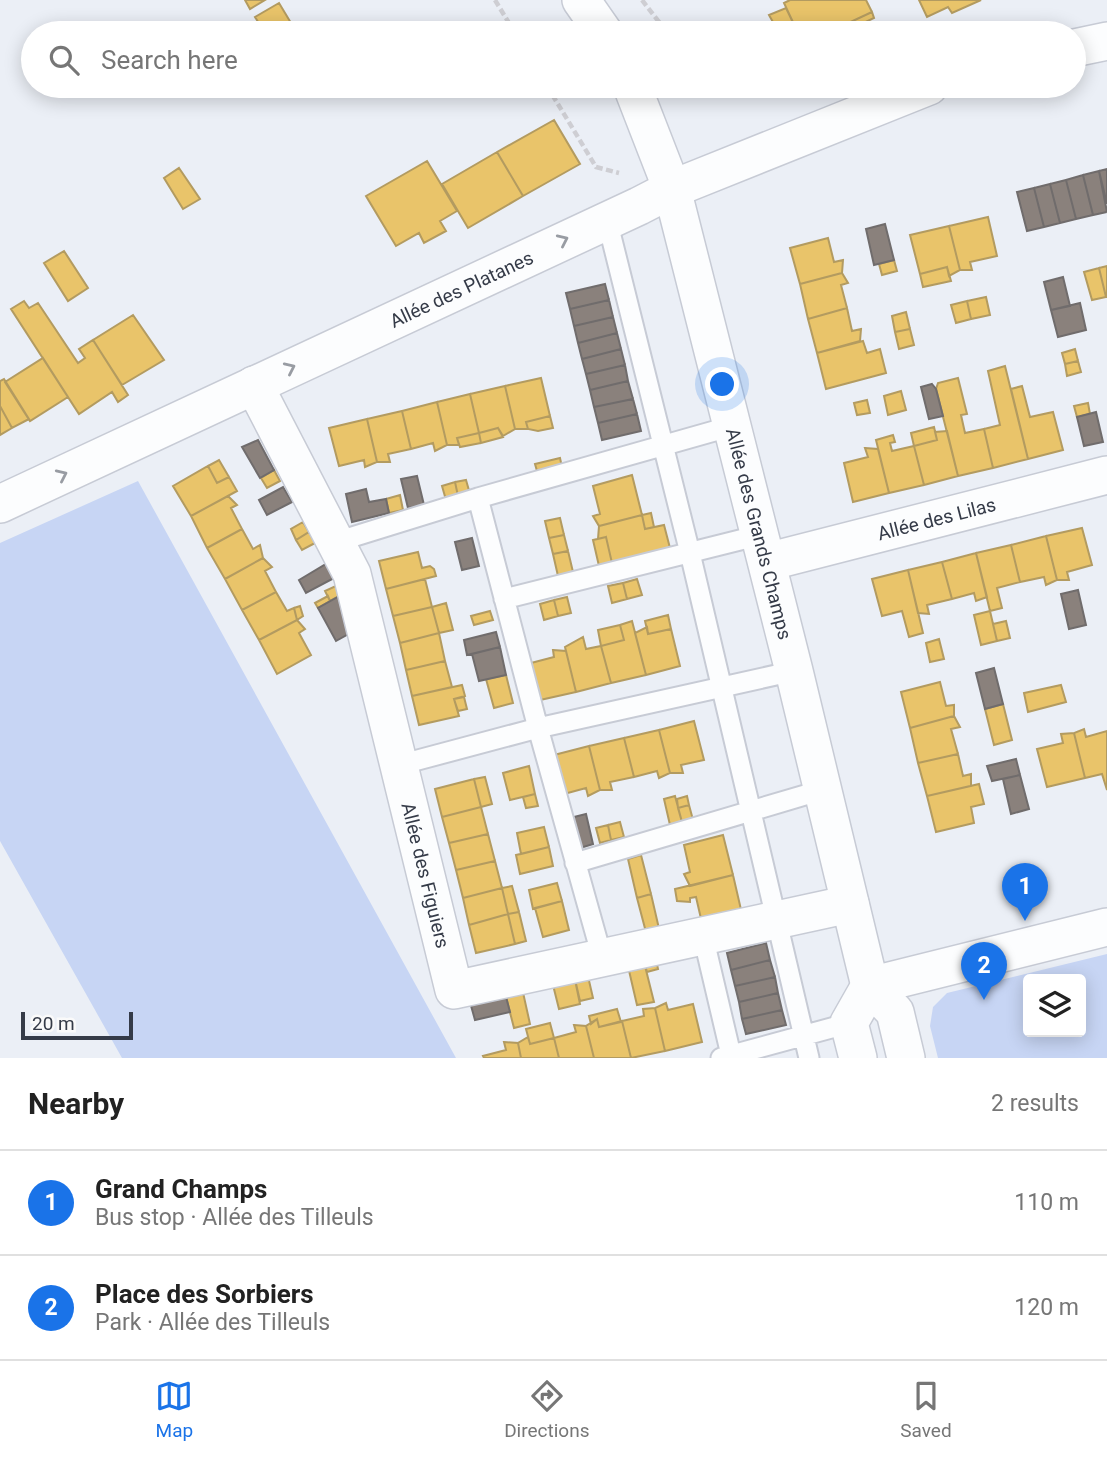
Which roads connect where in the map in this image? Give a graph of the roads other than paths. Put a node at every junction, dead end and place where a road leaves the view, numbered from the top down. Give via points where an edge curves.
1 (581, 0) edge
2 (596, 21) edge
3 (1107, 41) edge
4 (1086, 45) edge
5 (637, 98) edge
6 (899, 98) edge
7 (672, 189) junction
8 (607, 220) junction
9 (254, 385) junction
10 (732, 426) junction
11 (663, 447) junction
12 (1107, 475) edge
13 (478, 498) junction
14 (0, 504) edge
15 (336, 542) junction
16 (763, 549) junction
17 (690, 554) junction
18 (504, 598) junction
19 (794, 671) junction
20 (720, 688) junction
21 (538, 728) junction
22 (399, 765) junction
23 (822, 790) junction
24 (751, 812) junction
25 (575, 863) junction
26 (850, 904) junction
27 (775, 921) junction
28 (1107, 927) edge
29 (702, 936) junction
30 (602, 957) junction
31 (870, 986) junction
32 (895, 1012) junction
33 (849, 1023) junction
34 (804, 1034) junction
35 (726, 1057) edge
36 (810, 1058) edge
37 (858, 1058) edge
38 (906, 1058) edge

1 - 2 street
3 - 4 street
5 - 7 street, Allée des Grands Champs
6 - 7 street, Allée des Platanes
7 - 8 street, Allée des Platanes
7 - 10 street, Allée des Grands Champs
9 -> 8 street, Allée des Platanes
8 - 11 lane
14 -> 9 street, Allée des Platanes
9 - 15 street, Allée des Figuiers
10 - 11 lane
10 - 16 street, Allée des Grands Champs
11 - 13 lane
11 - 17 lane
12 - 16 street, Allée des Lilas
13 - 15 lane
13 - 18 lane
15 - 22 street, Allée des Figuiers via 352,574
16 - 17 lane
16 - 19 street, Allée des Grands Champs
17 - 18 lane
17 - 20 lane
18 - 21 lane
19 - 20 lane
19 - 23 street, Allée des Grands Champs
20 - 21 lane
20 - 24 lane
21 - 22 lane
21 - 25 lane
22 - 30 street, Allée des Figuiers via 454,990
23 - 24 lane
23 - 26 street, Allée des Grands Champs
24 - 25 lane
24 - 27 lane
25 - 30 lane
26 - 27 street, Allée des Figuiers
26 - 31 street, Allée des Grands Champs
27 - 29 street, Allée des Figuiers
27 - 34 lane
28 - 31 street
29 - 30 street, Allée des Figuiers
29 - 35 lane
31 - 32 street
31 - 33 street
32 - 33 lane
32 - 38 street
33 - 34 lane
33 - 37 street
34 - 35 lane
34 - 36 lane

